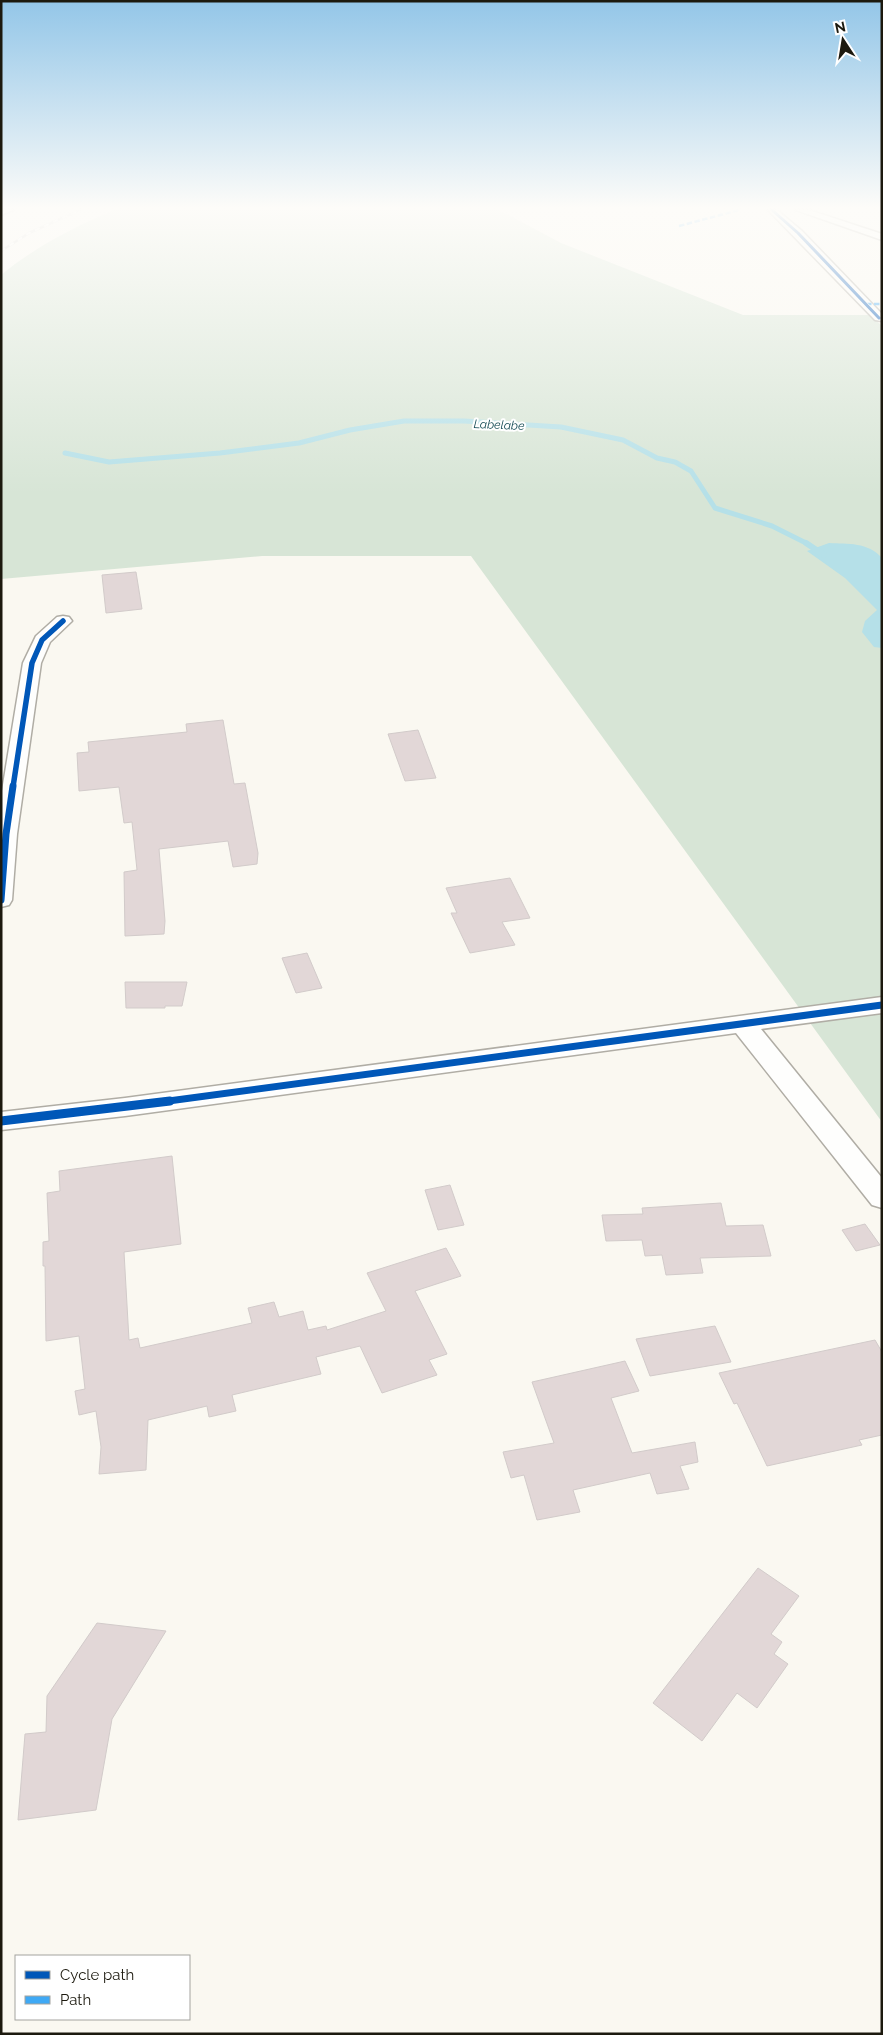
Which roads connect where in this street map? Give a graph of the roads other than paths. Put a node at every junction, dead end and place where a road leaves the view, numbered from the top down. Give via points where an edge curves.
1 (867, 305) edge
2 (879, 318) dead end
3 (63, 621) dead end
4 (1, 900) edge
5 (882, 1006) edge
6 (743, 1024) junction
7 (1, 1121) edge
8 (882, 1198) edge

1 - 2 street
3 - 4 street via 42,640 32,663 6,834
5 - 6 street
6 - 7 street
6 - 8 street

